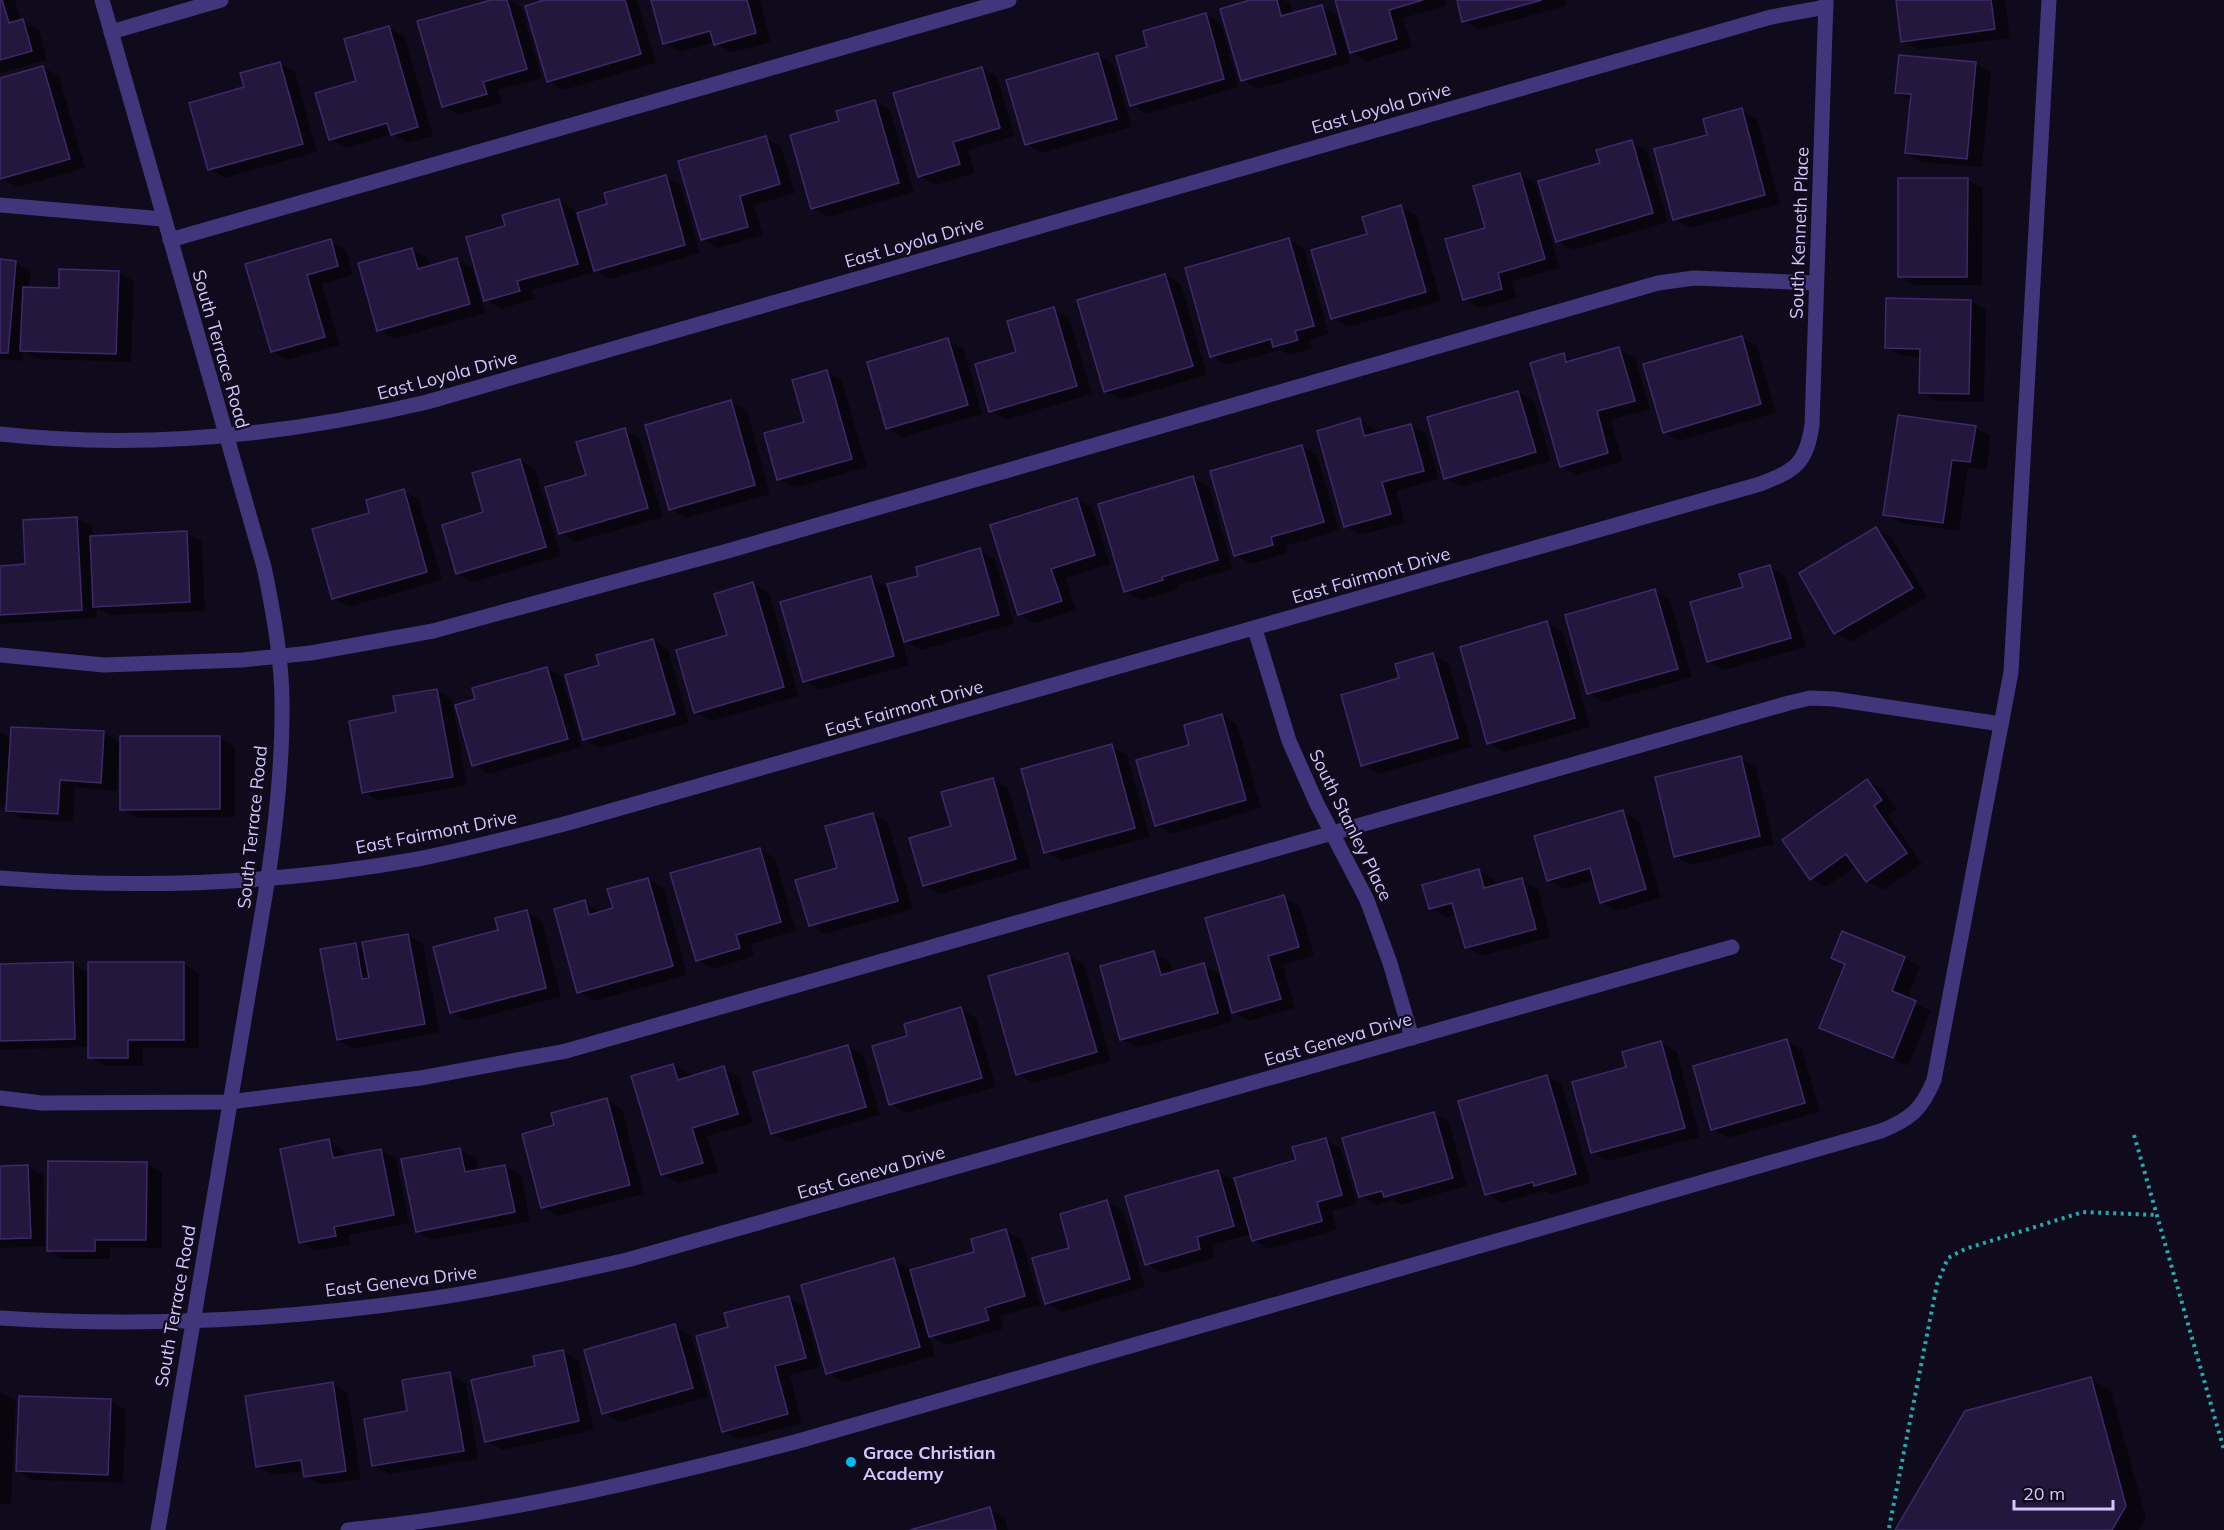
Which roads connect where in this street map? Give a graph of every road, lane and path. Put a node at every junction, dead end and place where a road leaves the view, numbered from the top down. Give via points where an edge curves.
1 (102, 0) edge
2 (220, 0) edge
3 (1009, 0) edge
4 (2049, 0) edge
5 (1826, 3) edge
6 (111, 32) junction
7 (0, 205) edge
8 (163, 219) junction
9 (170, 240) junction
10 (1816, 283) junction
11 (0, 434) edge
12 (226, 436) junction
13 (1799, 464) joint
14 (1255, 629) junction
15 (0, 655) edge
16 (278, 657) junction
17 (2001, 724) junction
18 (1333, 832) junction
19 (0, 878) edge
20 (268, 878) junction
21 (1732, 947) dead end
22 (1412, 1038) junction
23 (0, 1098) edge
24 (229, 1102) junction
25 (2134, 1135) dead end
26 (2157, 1215) junction
27 (0, 1318) edge
28 (193, 1320) junction
29 (2224, 1450) edge
30 (1889, 1528) dead end
31 (158, 1530) edge
32 (348, 1530) edge

1 - 6 street, South Terrace Road
2 - 6 street
3 - 9 street
4 - 17 street via 2011,672
5 - 10 street, South Kenneth Place
5 - 12 street, East Loyola Drive via 428,402 332,423
6 - 8 street, South Terrace Road
7 - 8 street
8 - 9 street, South Terrace Road
9 - 12 street, South Terrace Road
10 - 13 street, South Kenneth Place via 1812,425 1809,446
10 - 16 street via 1694,278 1659,283 445,628
11 - 12 street, East Loyola Drive via 118,440
12 - 16 street, South Terrace Road via 264,567
13 - 14 street, East Fairmont Drive via 1760,484
14 - 18 street, South Stanley Place via 1289,741
14 - 20 street, East Fairmont Drive via 491,843 417,859
15 - 16 street via 104,665
16 - 20 street, South Terrace Road via 282,711 280,767
17 - 18 street via 1810,698
17 - 32 street via 1934,1080 1915,1113 1898,1124 712,1464 494,1511
18 - 22 street, South Stanley Place via 1380,933
18 - 24 street via 566,1051 420,1078
19 - 20 street, East Fairmont Drive via 137,884
20 - 24 street, South Terrace Road
21 - 22 street, East Geneva Drive
22 - 28 street, East Geneva Drive via 627,1260 421,1301
23 - 24 street via 42,1103
24 - 28 street, South Terrace Road
25 - 26 path
26 - 29 path
26 - 30 path via 2083,1212 1965,1249 1948,1258 1937,1284
27 - 28 street, East Geneva Drive
28 - 31 street, South Terrace Road

